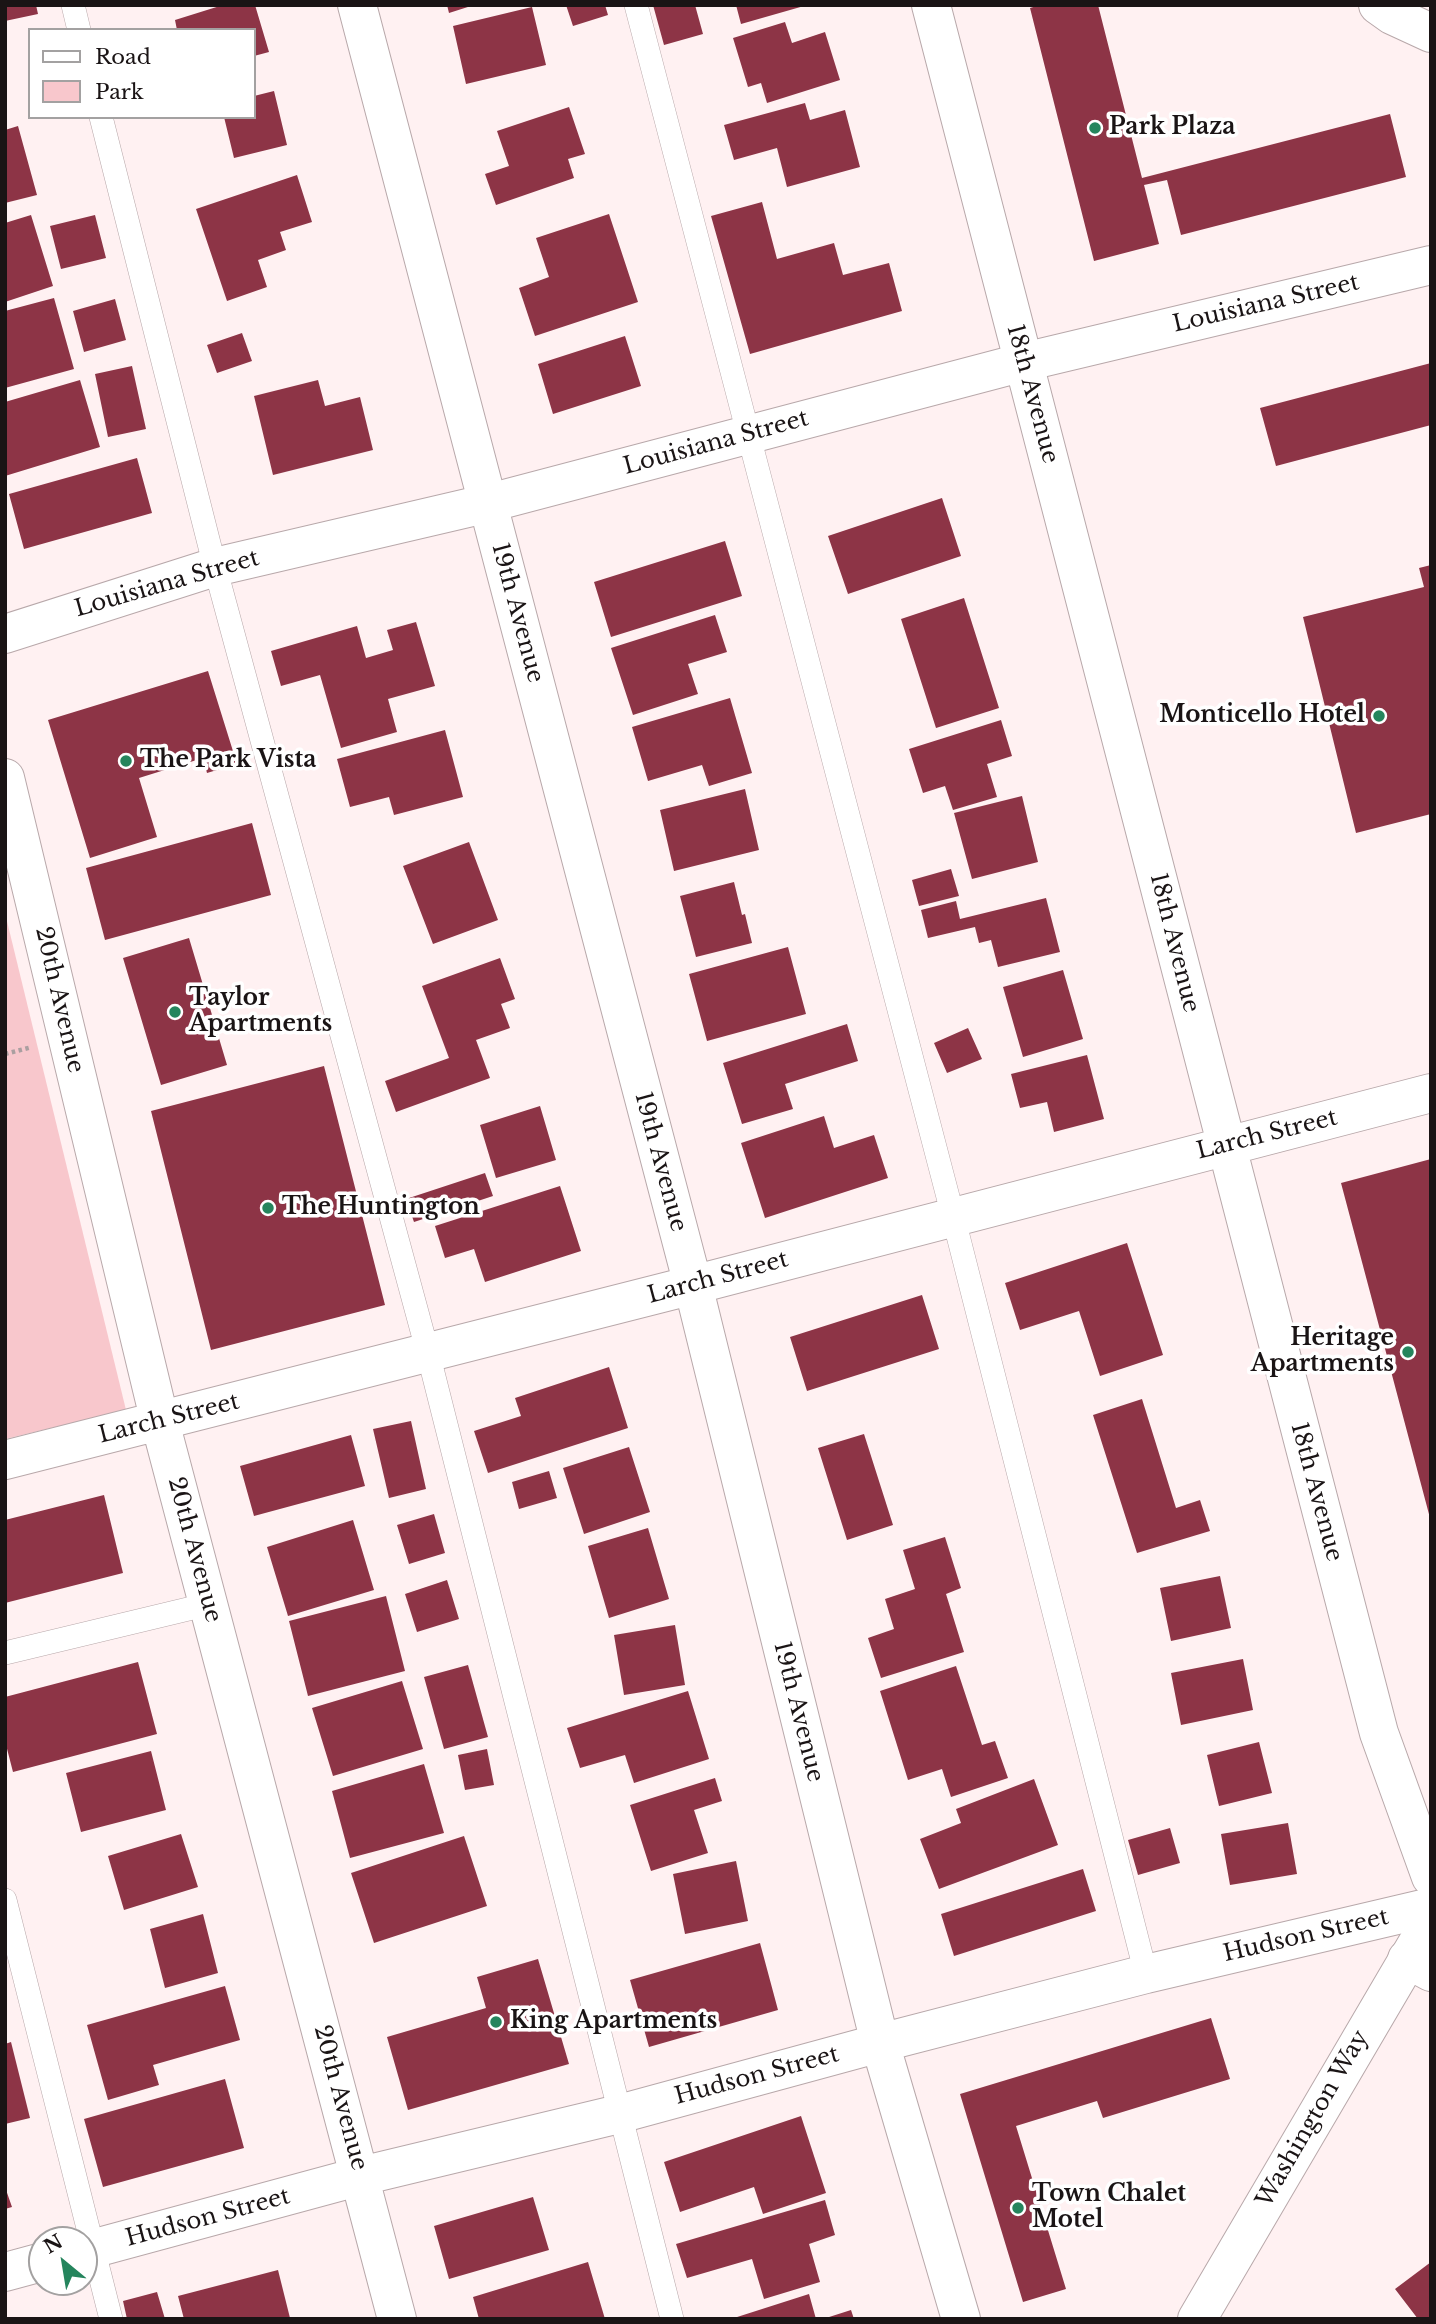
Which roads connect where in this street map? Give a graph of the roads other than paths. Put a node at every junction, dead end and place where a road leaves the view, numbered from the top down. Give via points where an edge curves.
1 (73, 5) edge
2 (357, 5) edge
3 (636, 5) edge
4 (931, 5) edge
5 (1378, 5) edge
6 (79, 28) edge
7 (1431, 33) edge
8 (103, 119) edge
9 (1431, 265) edge
10 (1024, 362) junction
11 (750, 435) junction
12 (489, 503) junction
13 (215, 567) junction
14 (5, 634) edge
15 (5, 778) edge
16 (1431, 1093) edge
17 (1226, 1145) junction
18 (953, 1216) junction
19 (692, 1285) junction
20 (428, 1353) junction
21 (160, 1422) junction
22 (5, 1460) edge
23 (209, 1604) junction
24 (5, 1653) edge
25 (1431, 1877) edge
26 (5, 1900) edge
27 (1431, 1907) edge
28 (1431, 1920) edge
29 (1419, 1965) edge
30 (1146, 1974) junction
31 (880, 2043) junction
32 (619, 2114) junction
33 (361, 2176) junction
34 (83, 2226) edge
35 (98, 2246) edge
36 (28, 2266) edge
37 (5, 2272) edge
38 (98, 2279) edge
39 (111, 2319) edge
40 (397, 2319) edge
41 (672, 2319) edge
42 (961, 2319) edge
43 (1197, 2319) edge

1 - 6 lane
2 - 12 street, 19th Avenue
3 - 11 lane
4 - 10 street, 18th Avenue
5 - 7 street
8 - 13 lane
9 - 10 street, Louisiana Street
10 - 11 street, Louisiana Street
10 - 17 street, 18th Avenue
11 - 12 street, Louisiana Street
11 - 18 lane
12 - 13 street, Louisiana Street
12 - 19 street, 19th Avenue
13 - 14 street, Louisiana Street
13 - 20 lane
15 - 21 street, 20th Avenue
16 - 17 street, Larch Street
17 - 18 street, Larch Street
17 - 25 street, 18th Avenue via 1379,1733
18 - 19 street, Larch Street
18 - 30 lane
19 - 20 street, Larch Street
19 - 31 street, 19th Avenue
20 - 21 street, Larch Street
20 - 32 lane
21 - 22 street, Larch Street
21 - 23 street, 20th Avenue
23 - 24 lane
23 - 33 street, 20th Avenue
26 - 34 lane
27 - 30 street, Hudson Street
28 - 29 street, Washington Way
29 - 43 street, Washington Way
30 - 31 street, Hudson Street
31 - 32 street, Hudson Street
31 - 42 street, 19th Avenue
32 - 33 street, Hudson Street
32 - 41 lane
33 - 35 street, Hudson Street
33 - 40 street, 20th Avenue
36 - 37 street
38 - 39 lane

